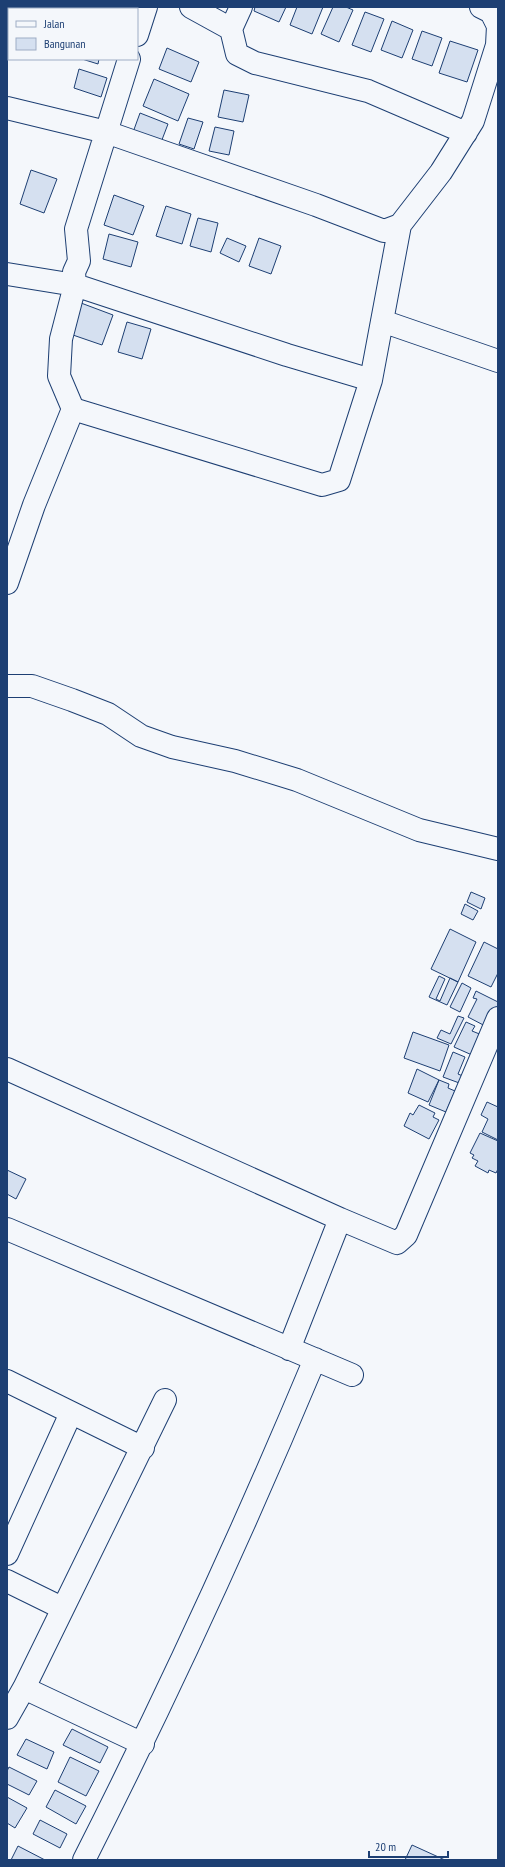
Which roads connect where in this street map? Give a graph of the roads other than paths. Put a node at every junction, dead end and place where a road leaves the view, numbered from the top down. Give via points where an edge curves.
1 (146, 7) edge
2 (191, 7) edge
3 (241, 7) edge
4 (481, 7) edge
5 (231, 30) junction
6 (138, 32) edge
7 (129, 60) edge
8 (7, 108) edge
9 (106, 132) junction
10 (466, 133) junction
11 (400, 225) junction
12 (7, 274) edge
13 (75, 285) junction
14 (382, 321) junction
15 (498, 361) edge
16 (371, 380) junction
17 (73, 409) junction
18 (7, 583) edge
19 (7, 686) edge
20 (498, 849) edge
21 (498, 1018) edge
22 (7, 1069) edge
23 (340, 1219) junction
24 (7, 1229) edge
25 (289, 1349) junction
26 (315, 1359) junction
27 (352, 1375) dead end
28 (7, 1381) edge
29 (165, 1400) dead end
30 (71, 1413) junction
31 (143, 1448) junction
32 (7, 1554) edge
33 (7, 1581) edge
34 (62, 1608) junction
35 (24, 1688) junction
36 (8, 1712) edge
37 (143, 1744) junction
38 (84, 1860) edge

1 - 6 street
2 - 5 street
3 - 5 street
4 - 10 street via 491,12 498,26 497,45 473,121
5 - 10 street via 237,54 255,63 368,91
7 - 9 street
8 - 9 street
9 - 11 street via 384,231
9 - 13 street via 76,229 79,261 74,272
10 - 11 street via 441,172
11 - 14 street
12 - 13 street
13 - 16 street
13 - 17 street via 61,339 59,376
14 - 15 street
14 - 16 street
16 - 17 street via 339,480 322,485
17 - 18 street via 34,505
19 - 20 street via 32,686 108,714 141,736 172,747 235,761 297,780 419,830
21 - 23 street via 406,1235 397,1243
22 - 23 street
23 - 25 street
24 - 25 street
25 - 26 street
26 - 27 street
26 - 37 street via 273,1460
28 - 30 street
29 - 31 street
30 - 31 street
30 - 32 street
31 - 34 street
33 - 34 street
34 - 35 street
35 - 36 street
35 - 37 street
37 - 38 street

